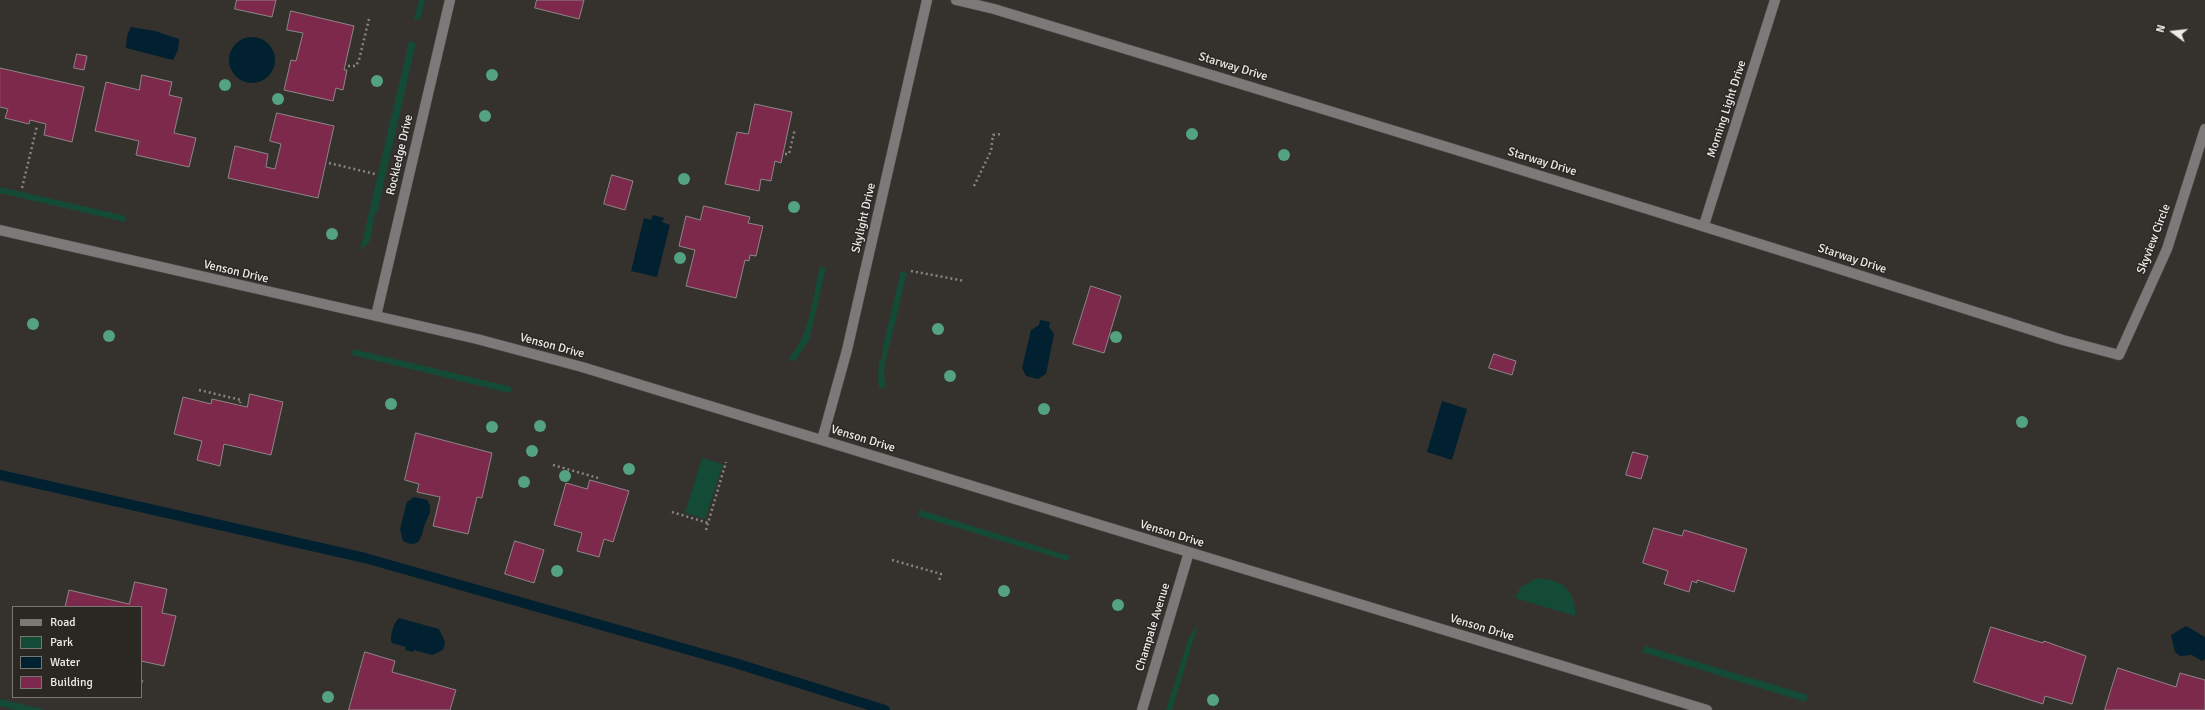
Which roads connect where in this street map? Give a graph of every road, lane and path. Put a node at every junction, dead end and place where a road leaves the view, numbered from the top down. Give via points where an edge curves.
1 (450, 0) edge
2 (927, 0) edge
3 (956, 0) edge
4 (1775, 0) edge
5 (369, 19) dead end
6 (348, 66) dead end
7 (37, 126) dead end
8 (795, 129) dead end
9 (2205, 129) edge
10 (1001, 134) dead end
11 (785, 154) dead end
12 (329, 163) dead end
13 (375, 174) dead end
14 (974, 186) dead end
15 (22, 188) dead end
16 (1704, 225) junction
17 (0, 230) edge
18 (912, 271) dead end
19 (965, 281) dead end
20 (376, 316) junction
21 (2119, 355) joint
22 (199, 390) dead end
23 (240, 403) dead end
24 (822, 440) junction
25 (726, 462) dead end
26 (553, 465) dead end
27 (598, 478) dead end
28 (672, 512) dead end
29 (708, 523) junction
30 (706, 530) dead end
31 (1189, 552) junction
32 (892, 560) dead end
33 (939, 581) dead end
34 (1142, 710) edge
35 (1708, 710) edge

1 - 20 street, Rockledge Drive
2 - 24 street, Skylight Drive via 847,350
3 - 16 street, Starway Drive via 994,8
4 - 16 street, Morning Light Drive
5 - 6 path via 359,60 356,66
7 - 15 path
8 - 11 path via 789,154
9 - 21 street, Skyview Circle via 2167,249
10 - 14 path via 993,135 991,151
12 - 13 path
16 - 21 street, Starway Drive via 2063,340
17 - 20 street, Venson Drive
18 - 19 path
20 - 24 street, Venson Drive via 576,365
22 - 23 path via 241,400
24 - 31 street, Venson Drive
25 - 29 path
26 - 27 path
28 - 29 path
29 - 30 path
31 - 34 street, Champale Avenue
31 - 35 street, Venson Drive
32 - 33 path via 941,574

